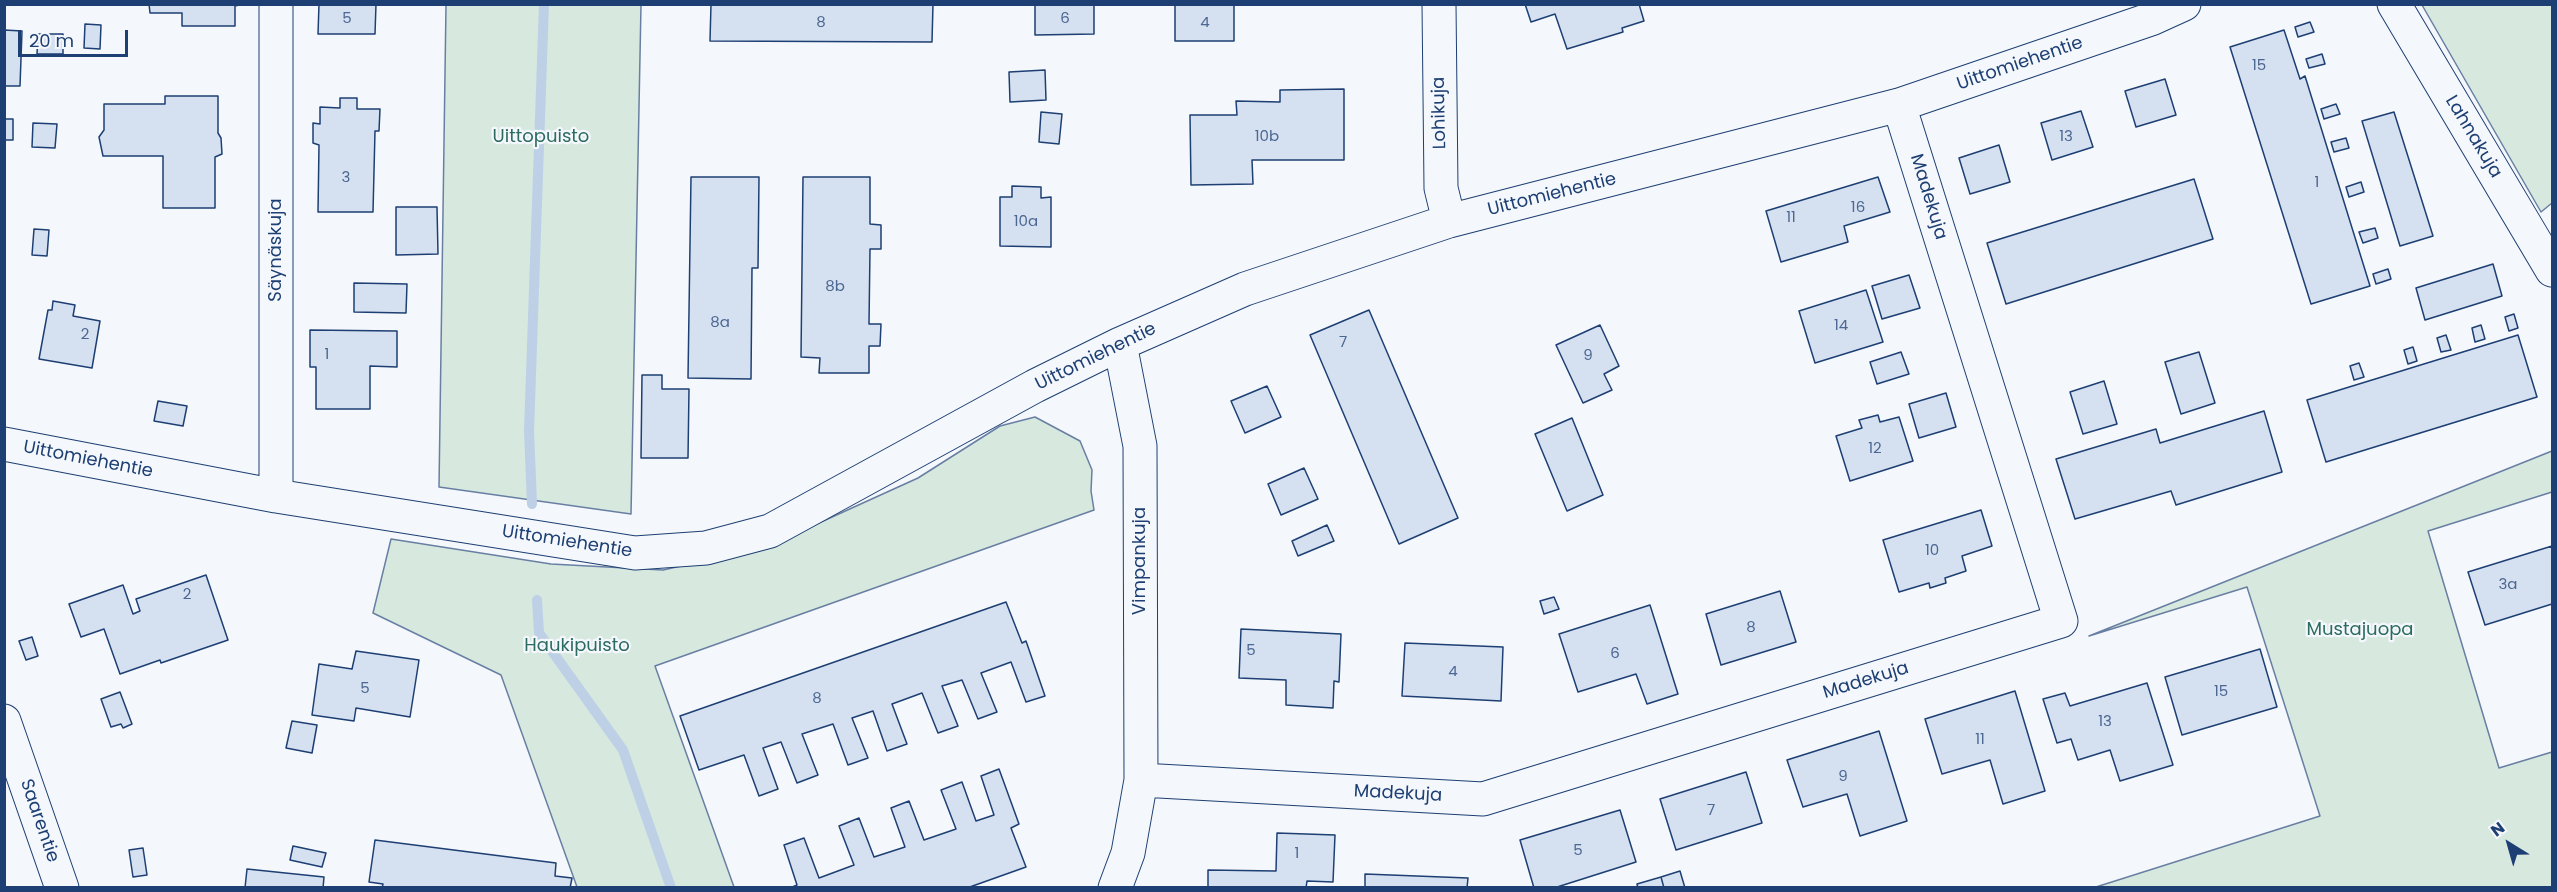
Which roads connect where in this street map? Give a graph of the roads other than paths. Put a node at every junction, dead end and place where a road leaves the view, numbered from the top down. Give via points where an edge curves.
1 (276, 4) edge
2 (1439, 4) edge
3 (2184, 4) edge
4 (2394, 4) edge
5 (1899, 105) junction
6 (1449, 221) junction
7 (2553, 270) edge
8 (1120, 344) junction
9 (4, 444) edge
10 (276, 496) junction
11 (4, 720) edge
12 (1141, 780) junction
13 (62, 888) edge
14 (1115, 888) edge

1 - 10 street, Säynäskuja
2 - 6 street, Lohikuja via 1441,188
3 - 5 street, Uittomiehentie via 2151,19
4 - 7 street, Lahnakuja
5 - 6 street, Uittomiehentie
5 - 12 street, Madekuja via 2061,621 1483,799
6 - 8 street, Uittomiehentie via 1245,289
8 - 10 street, Uittomiehentie via 1035,386 770,531 706,548 635,554
8 - 12 street, Vimpankuja via 1140,446
9 - 10 street, Uittomiehentie
11 - 13 street, Saarentie
12 - 14 street, Vimpankuja via 1128,853

